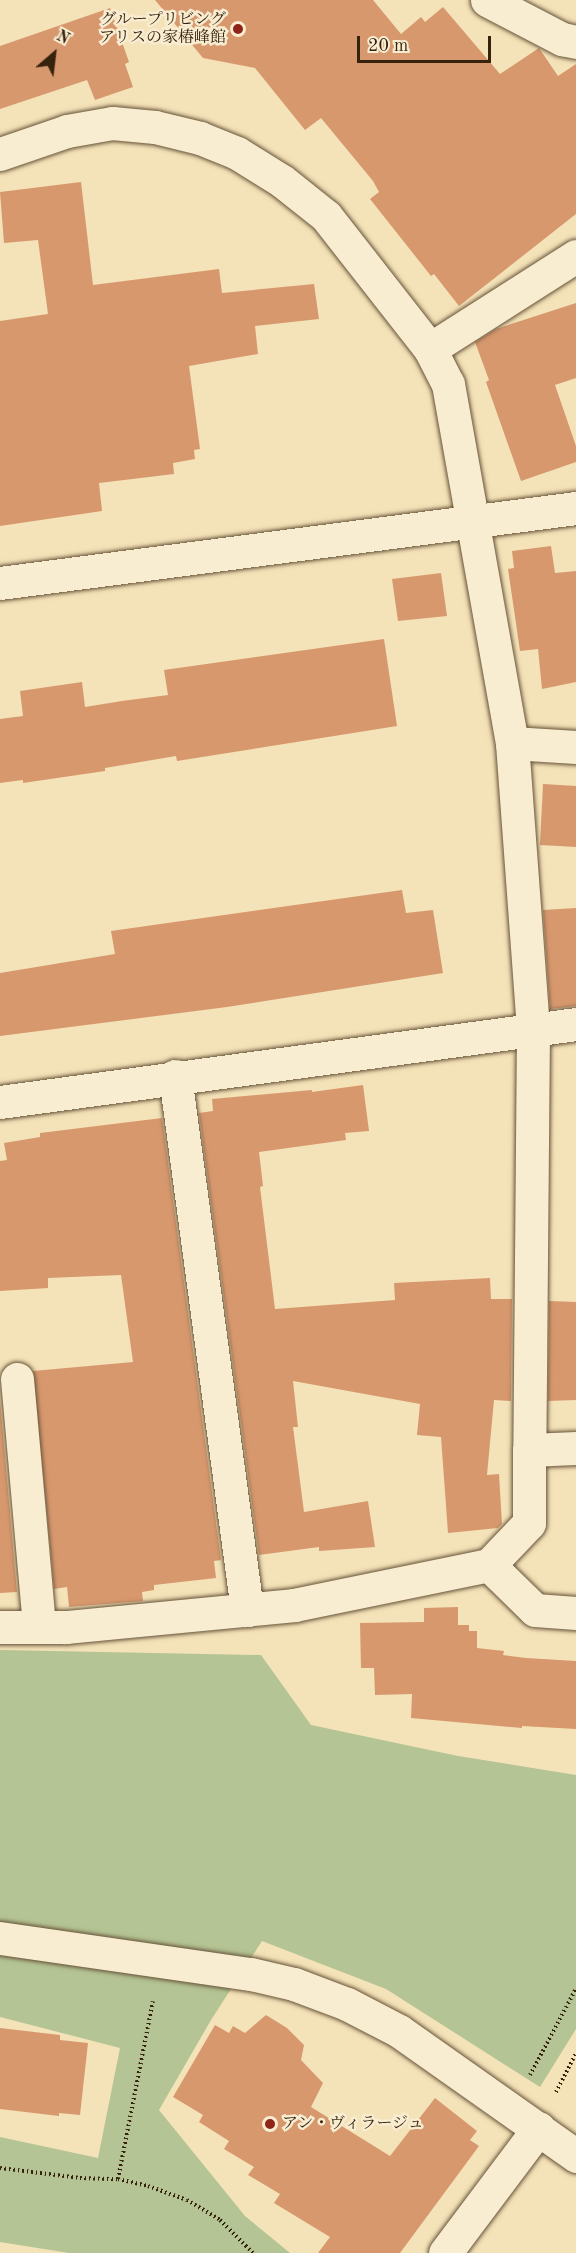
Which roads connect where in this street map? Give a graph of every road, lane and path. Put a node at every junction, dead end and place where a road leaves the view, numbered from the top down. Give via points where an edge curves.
1 (487, 0) edge
2 (576, 42) edge
3 (0, 154) edge
4 (576, 256) edge
5 (430, 349) junction
6 (576, 508) edge
7 (474, 522) junction
8 (0, 583) edge
9 (512, 743) junction
10 (576, 747) edge
11 (576, 1024) edge
12 (533, 1029) junction
13 (175, 1076) junction
14 (0, 1102) edge
15 (18, 1379) dead end
16 (576, 1448) edge
17 (529, 1450) junction
18 (489, 1565) junction
19 (247, 1610) junction
20 (576, 1612) edge
21 (0, 1627) edge
22 (39, 1627) junction
23 (0, 1938) edge
24 (161, 1960) junction
25 (576, 1989) edge
26 (570, 2000) junction
27 (576, 2003) edge
28 (576, 2053) edge
29 (529, 2077) dead end
30 (554, 2095) dead end
31 (539, 2128) junction
32 (576, 2156) edge
33 (0, 2168) edge
34 (118, 2179) junction
35 (253, 2253) edge
36 (445, 2253) edge

1 - 2 street via 562,39
3 - 5 street via 67,130 112,123 156,127 237,153 282,181 326,216
4 - 5 street
5 - 7 street via 448,384
6 - 7 street
7 - 8 street
7 - 9 street
9 - 10 street
9 - 12 street
11 - 12 street
12 - 13 street
12 - 17 street
13 - 14 street
13 - 19 street
15 - 22 street
16 - 17 street
17 - 18 street via 529,1523
18 - 19 street via 294,1605
18 - 20 street via 535,1610
19 - 22 street
21 - 22 street
23 - 24 street
24 - 31 street via 294,1984 347,2004 399,2031
24 - 34 path
25 - 26 path
26 - 27 path
26 - 29 path
28 - 30 path
31 - 32 street
31 - 36 street
33 - 34 path
34 - 35 path via 187,2200 220,2220

